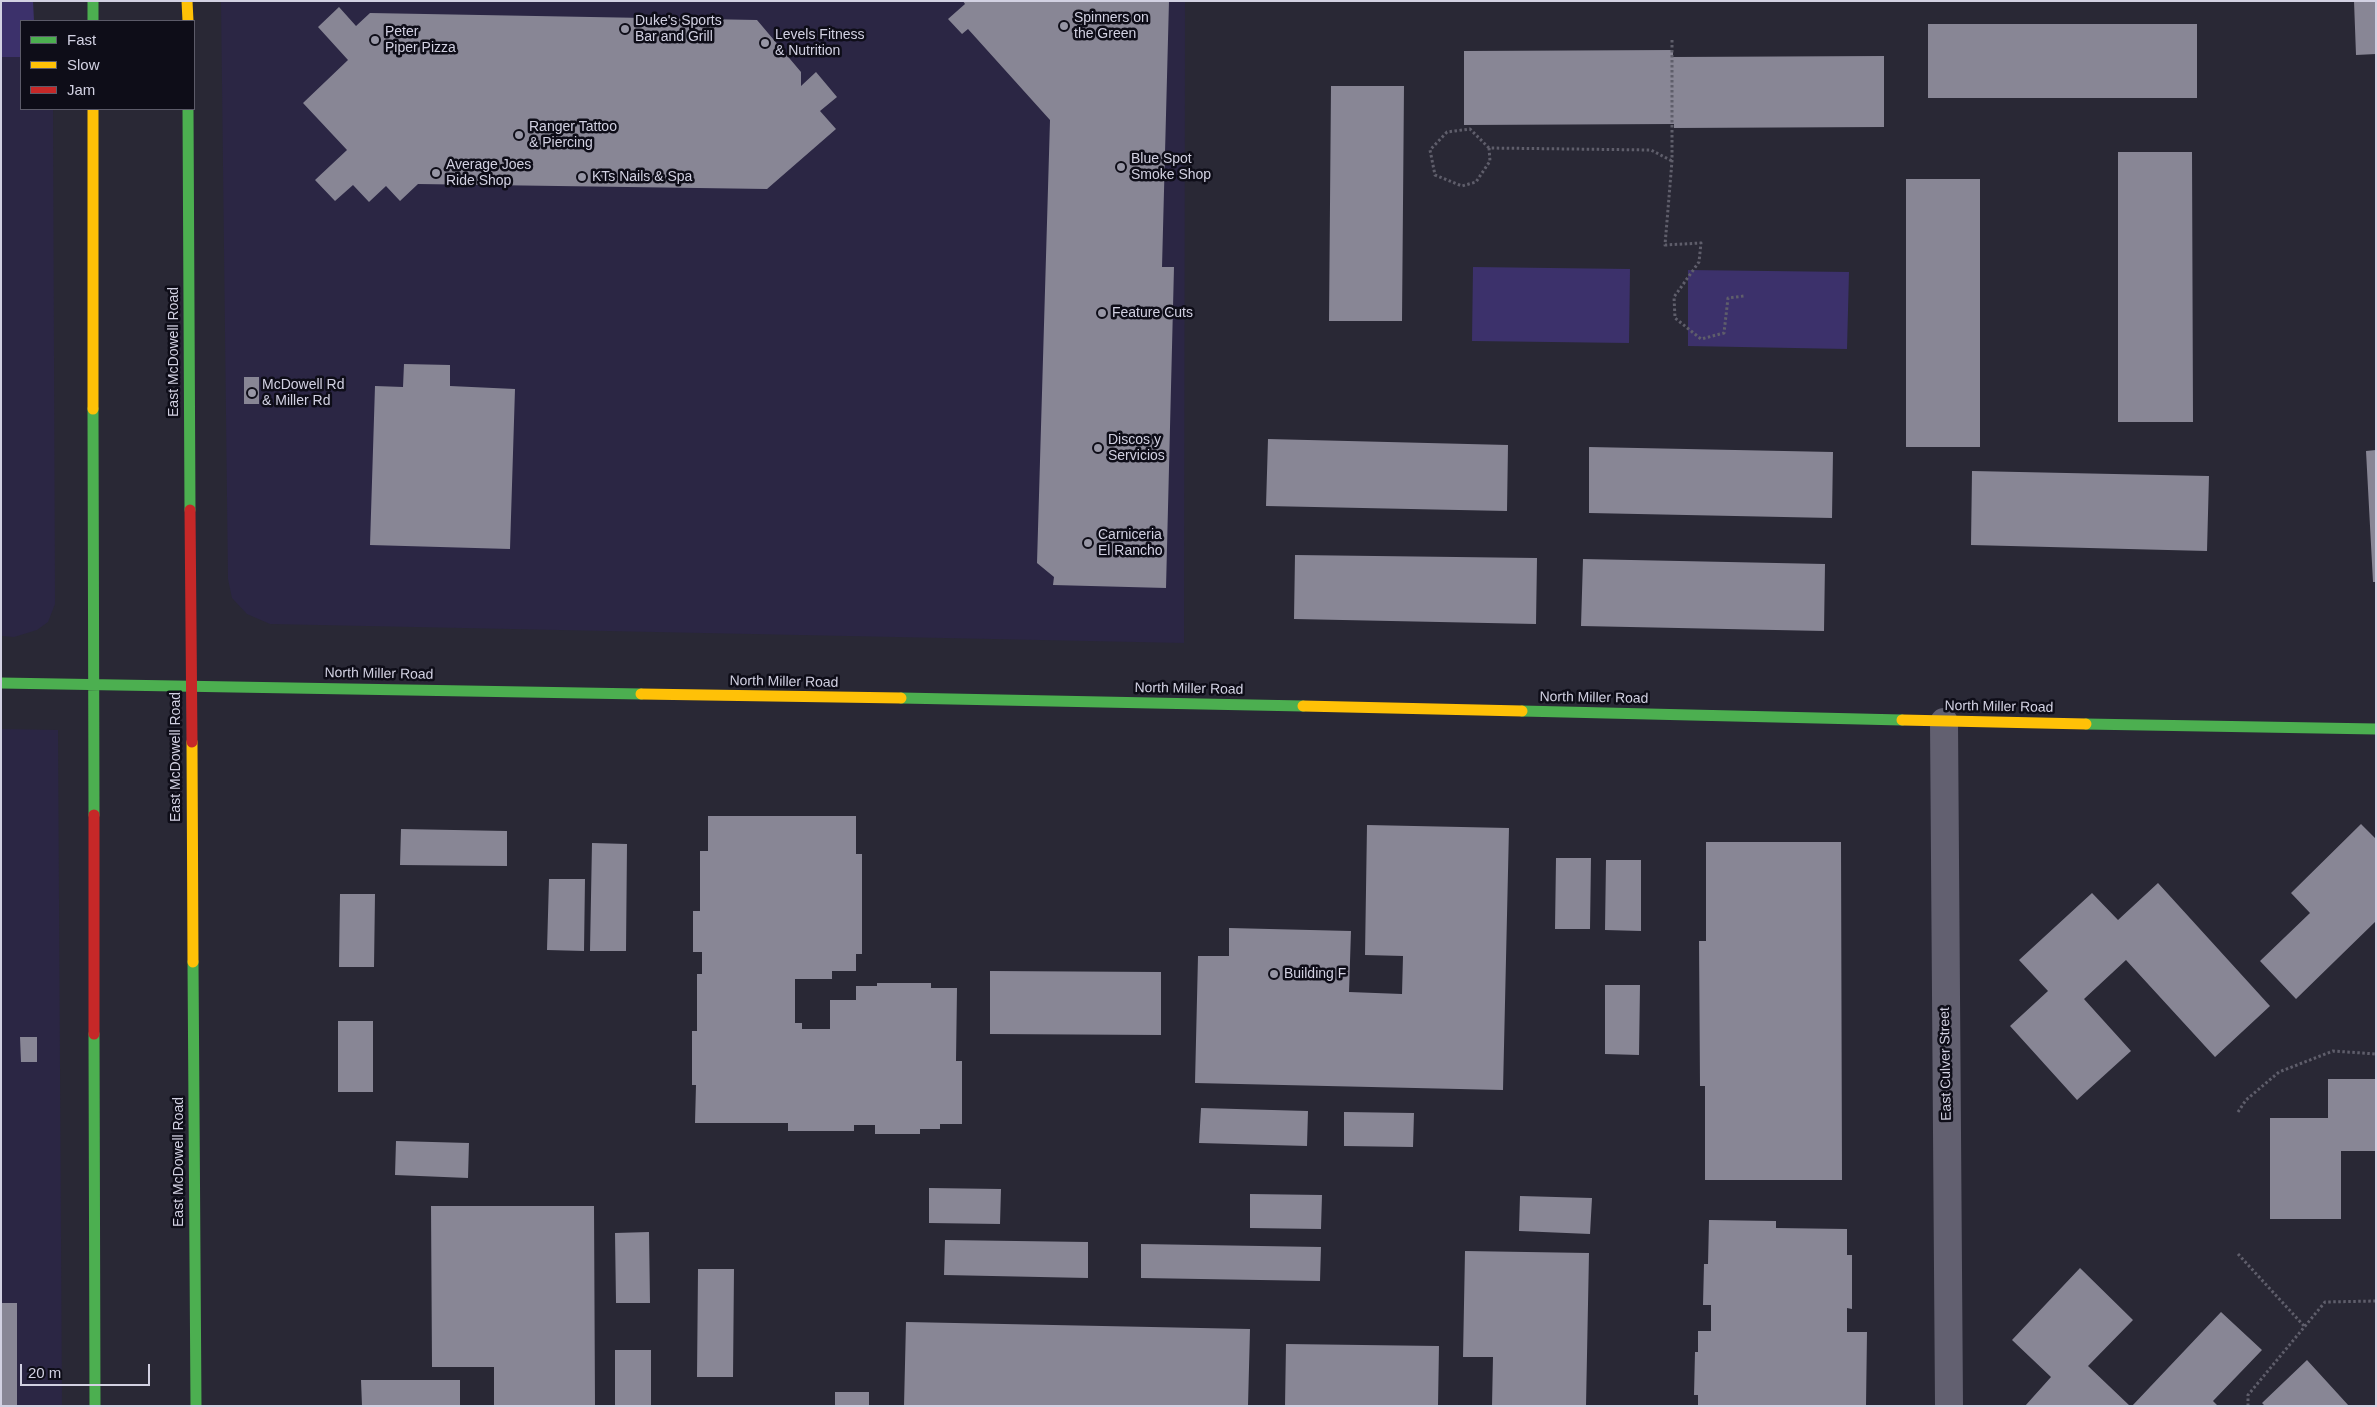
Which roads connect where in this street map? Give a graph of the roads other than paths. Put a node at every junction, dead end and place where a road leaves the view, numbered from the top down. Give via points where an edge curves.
1 (93, 1) edge
2 (188, 1) edge
3 (93, 20) edge
4 (188, 20) edge
5 (93, 110) edge
6 (188, 110) edge
7 (1, 682) edge
8 (93, 684) junction
9 (191, 685) junction
10 (1944, 722) junction
11 (2376, 729) edge
12 (95, 1406) edge
13 (196, 1406) edge
14 (1949, 1406) edge

1 - 3 main road
2 - 4 main road
5 - 8 main road
6 - 9 main road, East McDowell Road
7 - 8 main road, North Miller Road
8 - 9 main road, North Miller Road
8 - 12 main road
9 - 10 main road, North Miller Road
9 - 13 main road, East McDowell Road
10 - 11 main road, North Miller Road
10 - 14 street, East Culver Street

